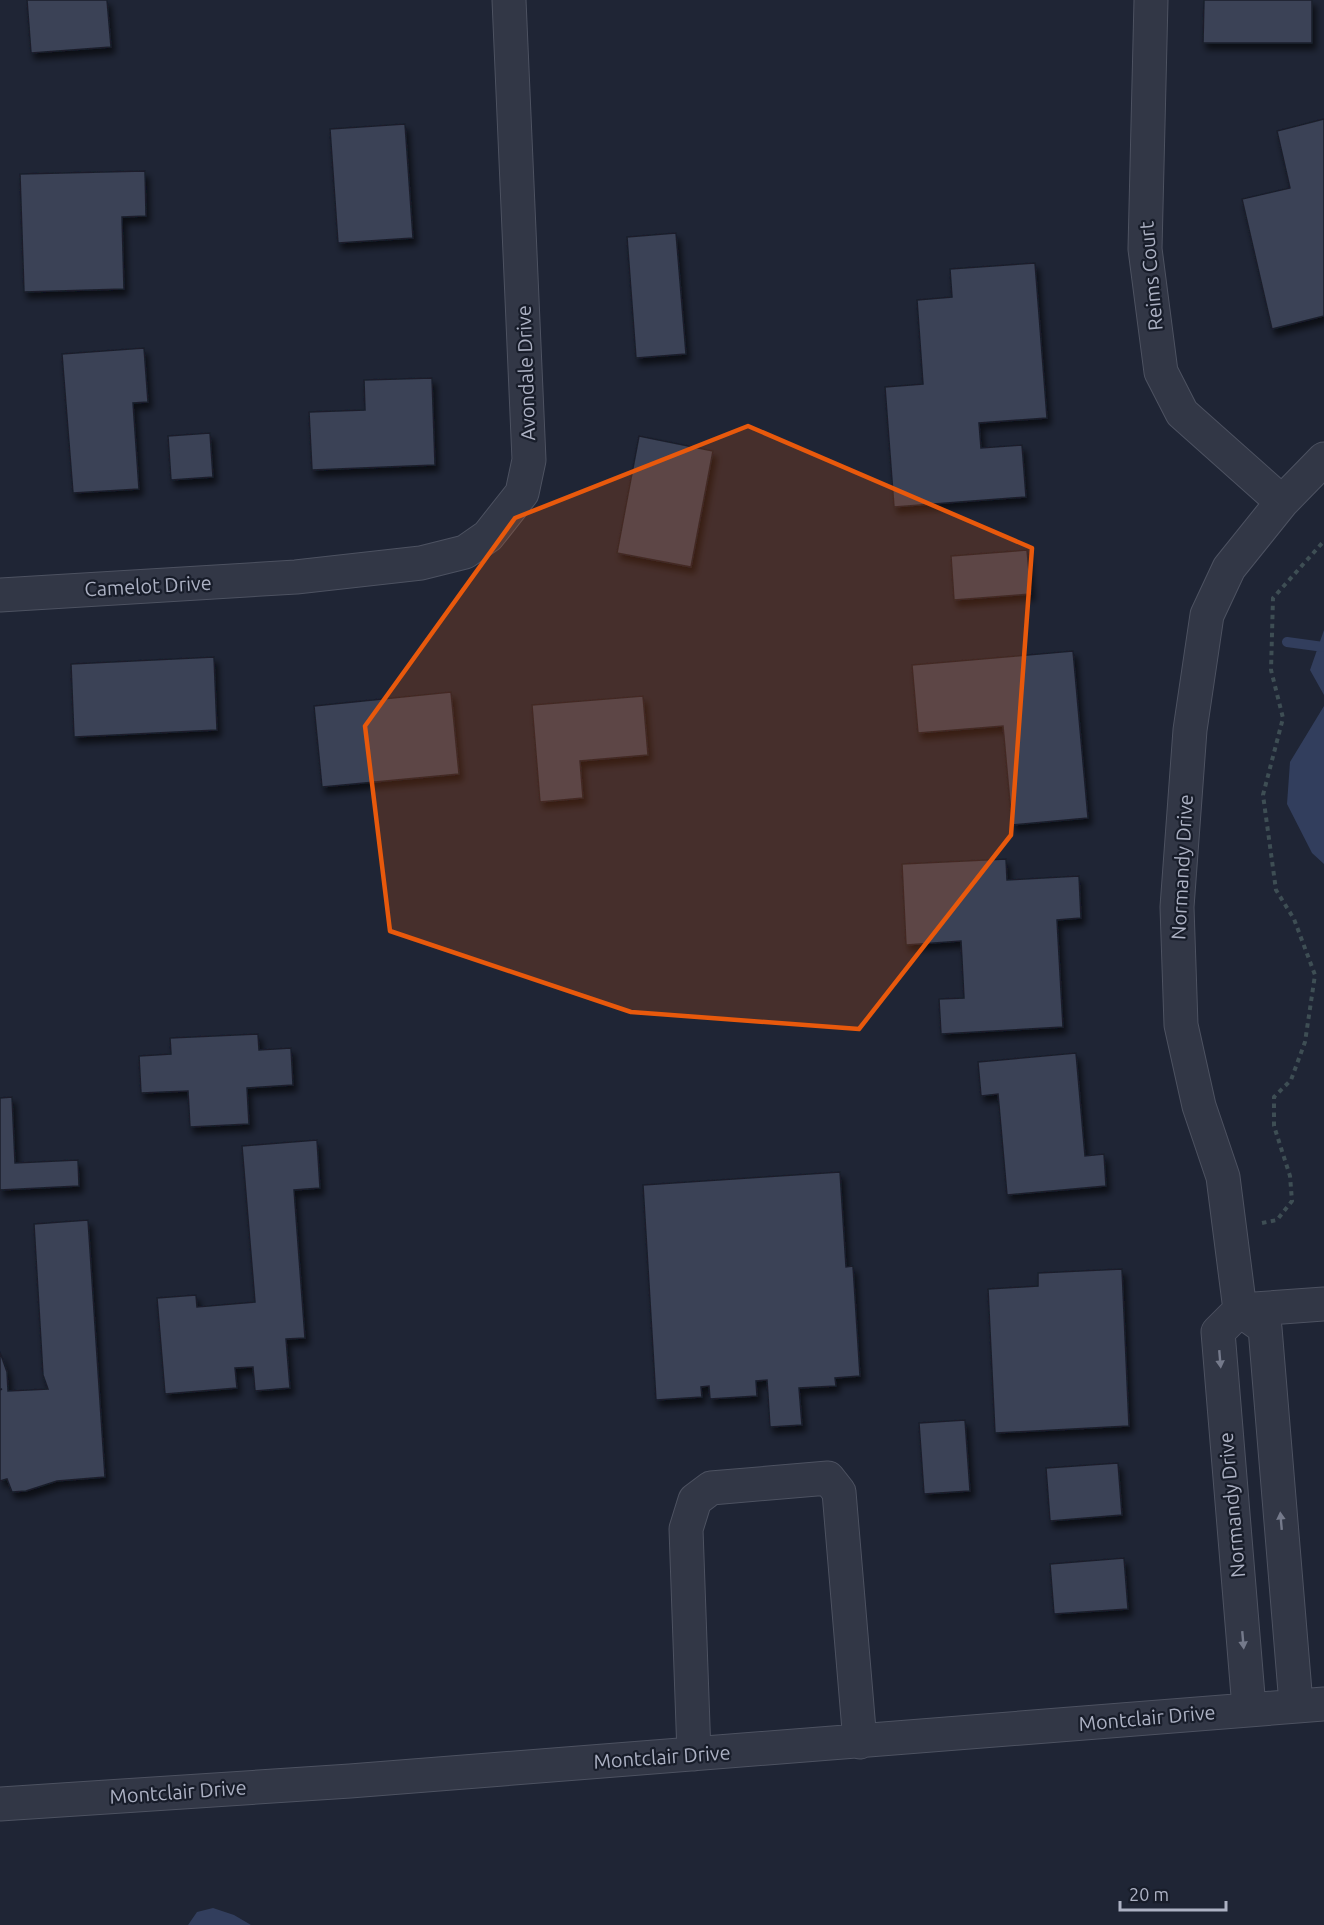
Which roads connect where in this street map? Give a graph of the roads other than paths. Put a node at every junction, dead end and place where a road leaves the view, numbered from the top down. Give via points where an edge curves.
1 (509, 0) edge
2 (1151, 0) edge
3 (1324, 459) edge
4 (1282, 502) junction
5 (296, 577) joint
6 (0, 595) edge
7 (1324, 1304) edge
8 (1253, 1319) junction
9 (1310, 1704) edge
10 (1249, 1708) junction
11 (860, 1742) junction
12 (694, 1754) junction
13 (0, 1804) edge

1 - 5 street, Avondale Drive via 530,460 522,493 488,536 465,552 421,563
2 - 4 street, Reims Court via 1145,249 1161,372 1182,413
3 - 4 street, Normandy Drive
4 - 8 street, Normandy Drive via 1229,568 1207,615 1190,730 1177,895 1181,1025 1199,1106 1223,1177 1229,1229
5 - 6 street, Camelot Drive
7 - 8 street
9 -> 8 street, Normandy Drive
8 -> 10 street, Normandy Drive via 1218,1332
9 - 10 street, Montclair Drive
10 - 11 street, Montclair Drive
11 - 12 street, Montclair Drive
11 - 12 street via 838,1492 828,1478 711,1488 695,1500 686,1529
12 - 13 street, Montclair Drive

